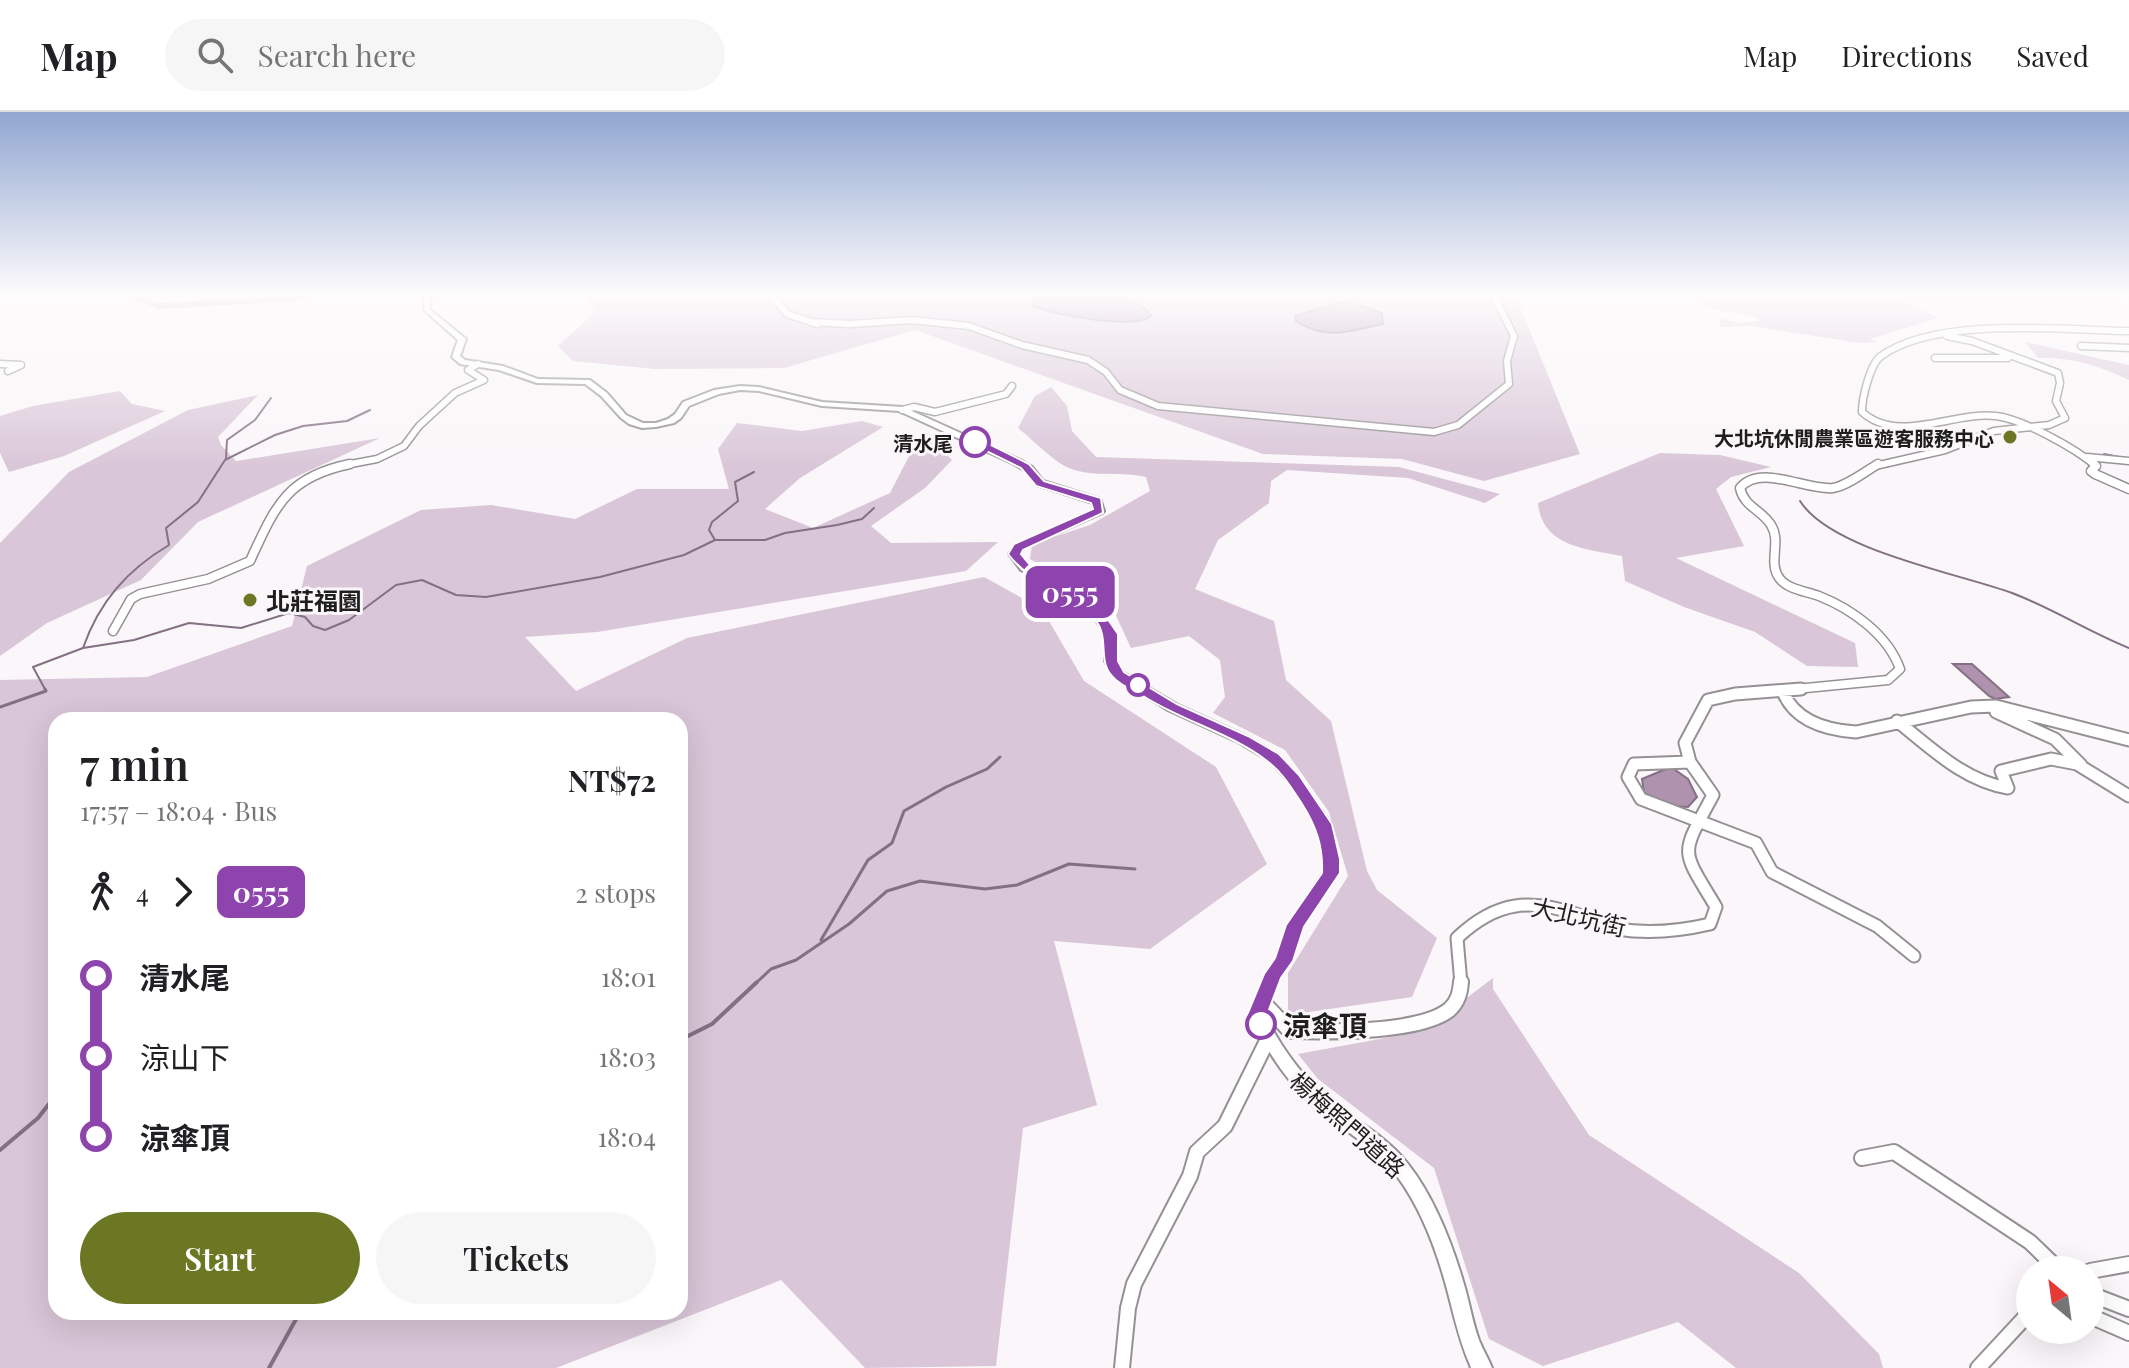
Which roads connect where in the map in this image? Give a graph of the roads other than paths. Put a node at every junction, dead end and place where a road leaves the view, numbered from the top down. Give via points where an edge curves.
1 (457, 353) edge
2 (1064, 353) edge
3 (1509, 353) edge
4 (1888, 353) edge
5 (2003, 353) edge
6 (2014, 356) junction
7 (1935, 358) dead end
8 (1988, 358) junction
9 (0, 364) edge
10 (478, 364) junction
11 (8, 371) dead end
12 (2059, 379) junction
13 (1012, 386) dead end
14 (902, 410) junction
15 (2021, 426) junction
16 (2087, 457) junction
17 (2129, 461) edge
18 (2129, 489) edge
19 (113, 631) dead end
20 (1783, 692) junction
21 (1983, 707) junction
22 (1897, 721) junction
23 (2129, 740) edge
24 (1690, 762) junction
25 (2081, 765) junction
26 (2129, 796) edge
27 (1699, 823) junction
28 (1914, 956) dead end
29 (1262, 1001) junction
30 (1268, 1039) junction
31 (1862, 1158) dead end
32 (2044, 1256) edge
33 (2129, 1264) edge
34 (2104, 1268) edge
35 (2104, 1299) edge
36 (2129, 1309) edge
37 (2104, 1322) edge
38 (2016, 1327) edge
39 (2129, 1333) edge
40 (1122, 1368) edge
41 (1482, 1368) edge
42 (1978, 1368) edge

1 - 10 street via 463,362
2 - 3 street via 1088,360 1120,390 1158,406 1440,432 1465,423 1509,384
4 - 15 street via 1878,358 1862,391 1865,417 1894,426 1998,416
5 - 6 street
6 - 8 street
6 - 12 street via 2058,373
7 - 8 street
8 - 12 street via 2022,363
9 - 11 street via 21,365
10 - 14 street via 537,381 587,382 624,418 646,426 673,420 686,404 702,397 740,388 822,404
10 - 19 street via 468,370 484,380 455,393 404,446 377,459 322,472 296,487 275,507 250,561 208,579 140,594 131,599
12 - 15 street via 2056,401 2065,418 2049,425
13 - 14 street via 1006,394 935,412
14 - 29 street via 1017,462 1045,485 1097,501 1099,511 1019,547 1014,551 1017,560 1100,618 1111,634 1111,661 1118,674 1274,758 1324,824 1331,873 1295,925 1284,961
15 - 16 street
15 - 20 street via 1879,464 1834,488 1779,478 1744,483 1740,494 1771,525 1778,543 1773,566 1777,576 1793,589 1851,614 1900,669 1888,680
16 - 17 street
16 - 18 street via 2096,466 2091,471
20 - 22 street via 1795,709 1826,729 1856,732
20 - 24 street via 1708,700 1685,743
21 - 22 street
21 - 23 street
21 - 25 street via 2053,739
22 - 25 street via 1994,788 2008,788 2001,771 2051,759
24 - 27 street, 大北坑街 via 1713,795
24 - 27 street via 1634,764 1628,777 1641,799
25 - 26 street
27 - 28 street via 1756,843 1772,872 1877,926
27 - 29 street, 大北坑街 via 1687,844 1688,860 1716,907 1710,924 1692,929 1615,928 1552,908 1505,904 1474,920 1457,938 1460,993 1447,1012 1398,1027 1321,1033 1290,1031
29 - 30 street, 楊梅照門道路 via 1257,1015
30 - 40 street via 1225,1126 1197,1152 1190,1176 1134,1284
30 - 41 street, 楊梅照門道路 via 1309,1092 1368,1136 1409,1180 1453,1278 1472,1351
31 - 32 street via 1894,1152
33 - 34 street
35 - 36 street
37 - 39 street
38 - 42 street

